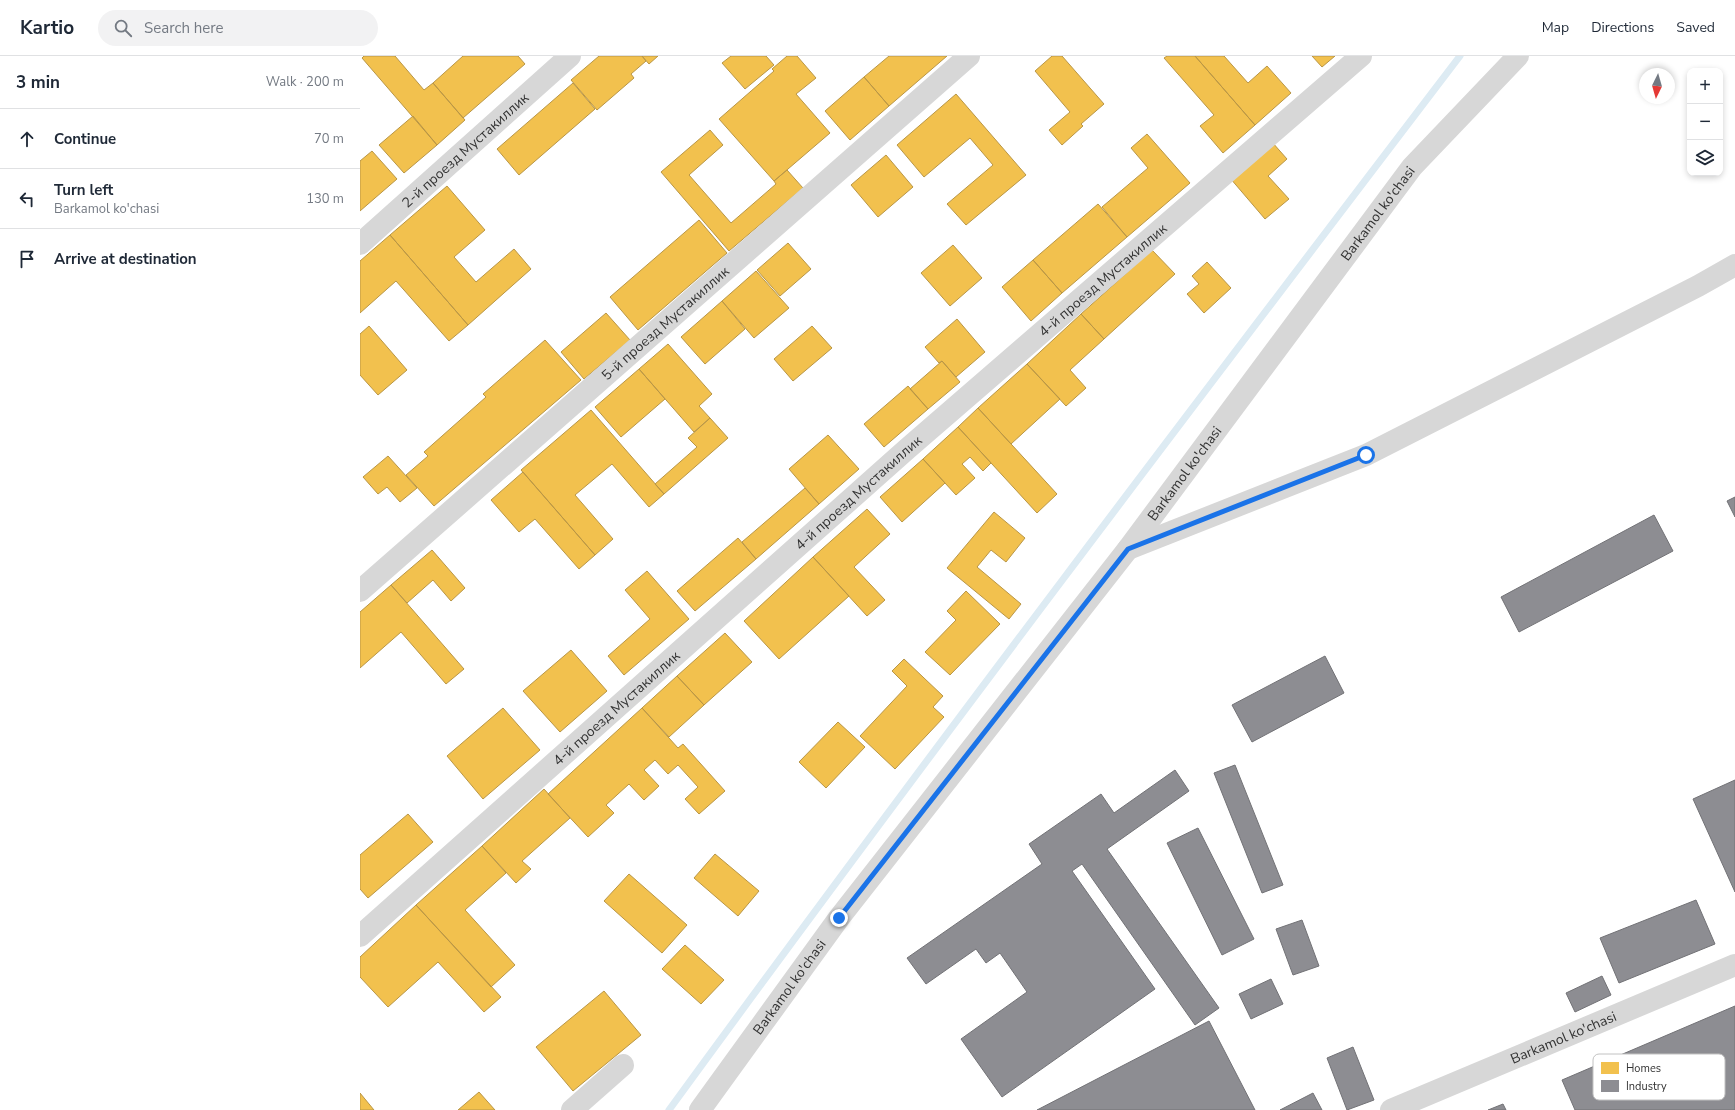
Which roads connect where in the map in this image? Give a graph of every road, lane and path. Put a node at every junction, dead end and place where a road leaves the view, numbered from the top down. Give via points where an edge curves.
1 (570, 56) edge
2 (969, 56) edge
3 (1361, 56) edge
4 (1518, 56) edge
5 (360, 244) edge
6 (1735, 265) edge
7 (1128, 549) junction
8 (360, 590) edge
9 (360, 936) edge
10 (1735, 965) edge
11 (623, 1065) dead end
12 (572, 1110) edge
13 (700, 1110) edge
14 (1391, 1110) edge

1 - 5 street, 2-й проезд Мустакиллик
2 - 8 street, 5-й проезд Мустакиллик
3 - 9 street, 4-й проезд Мустакиллик via 908,449
4 - 7 street, Barkamol ko'chasi via 1412,167
6 - 7 street via 1366,455
7 - 13 street, Barkamol ko'chasi via 839,918
10 - 14 street, Barkamol ko'chasi
11 - 12 street

